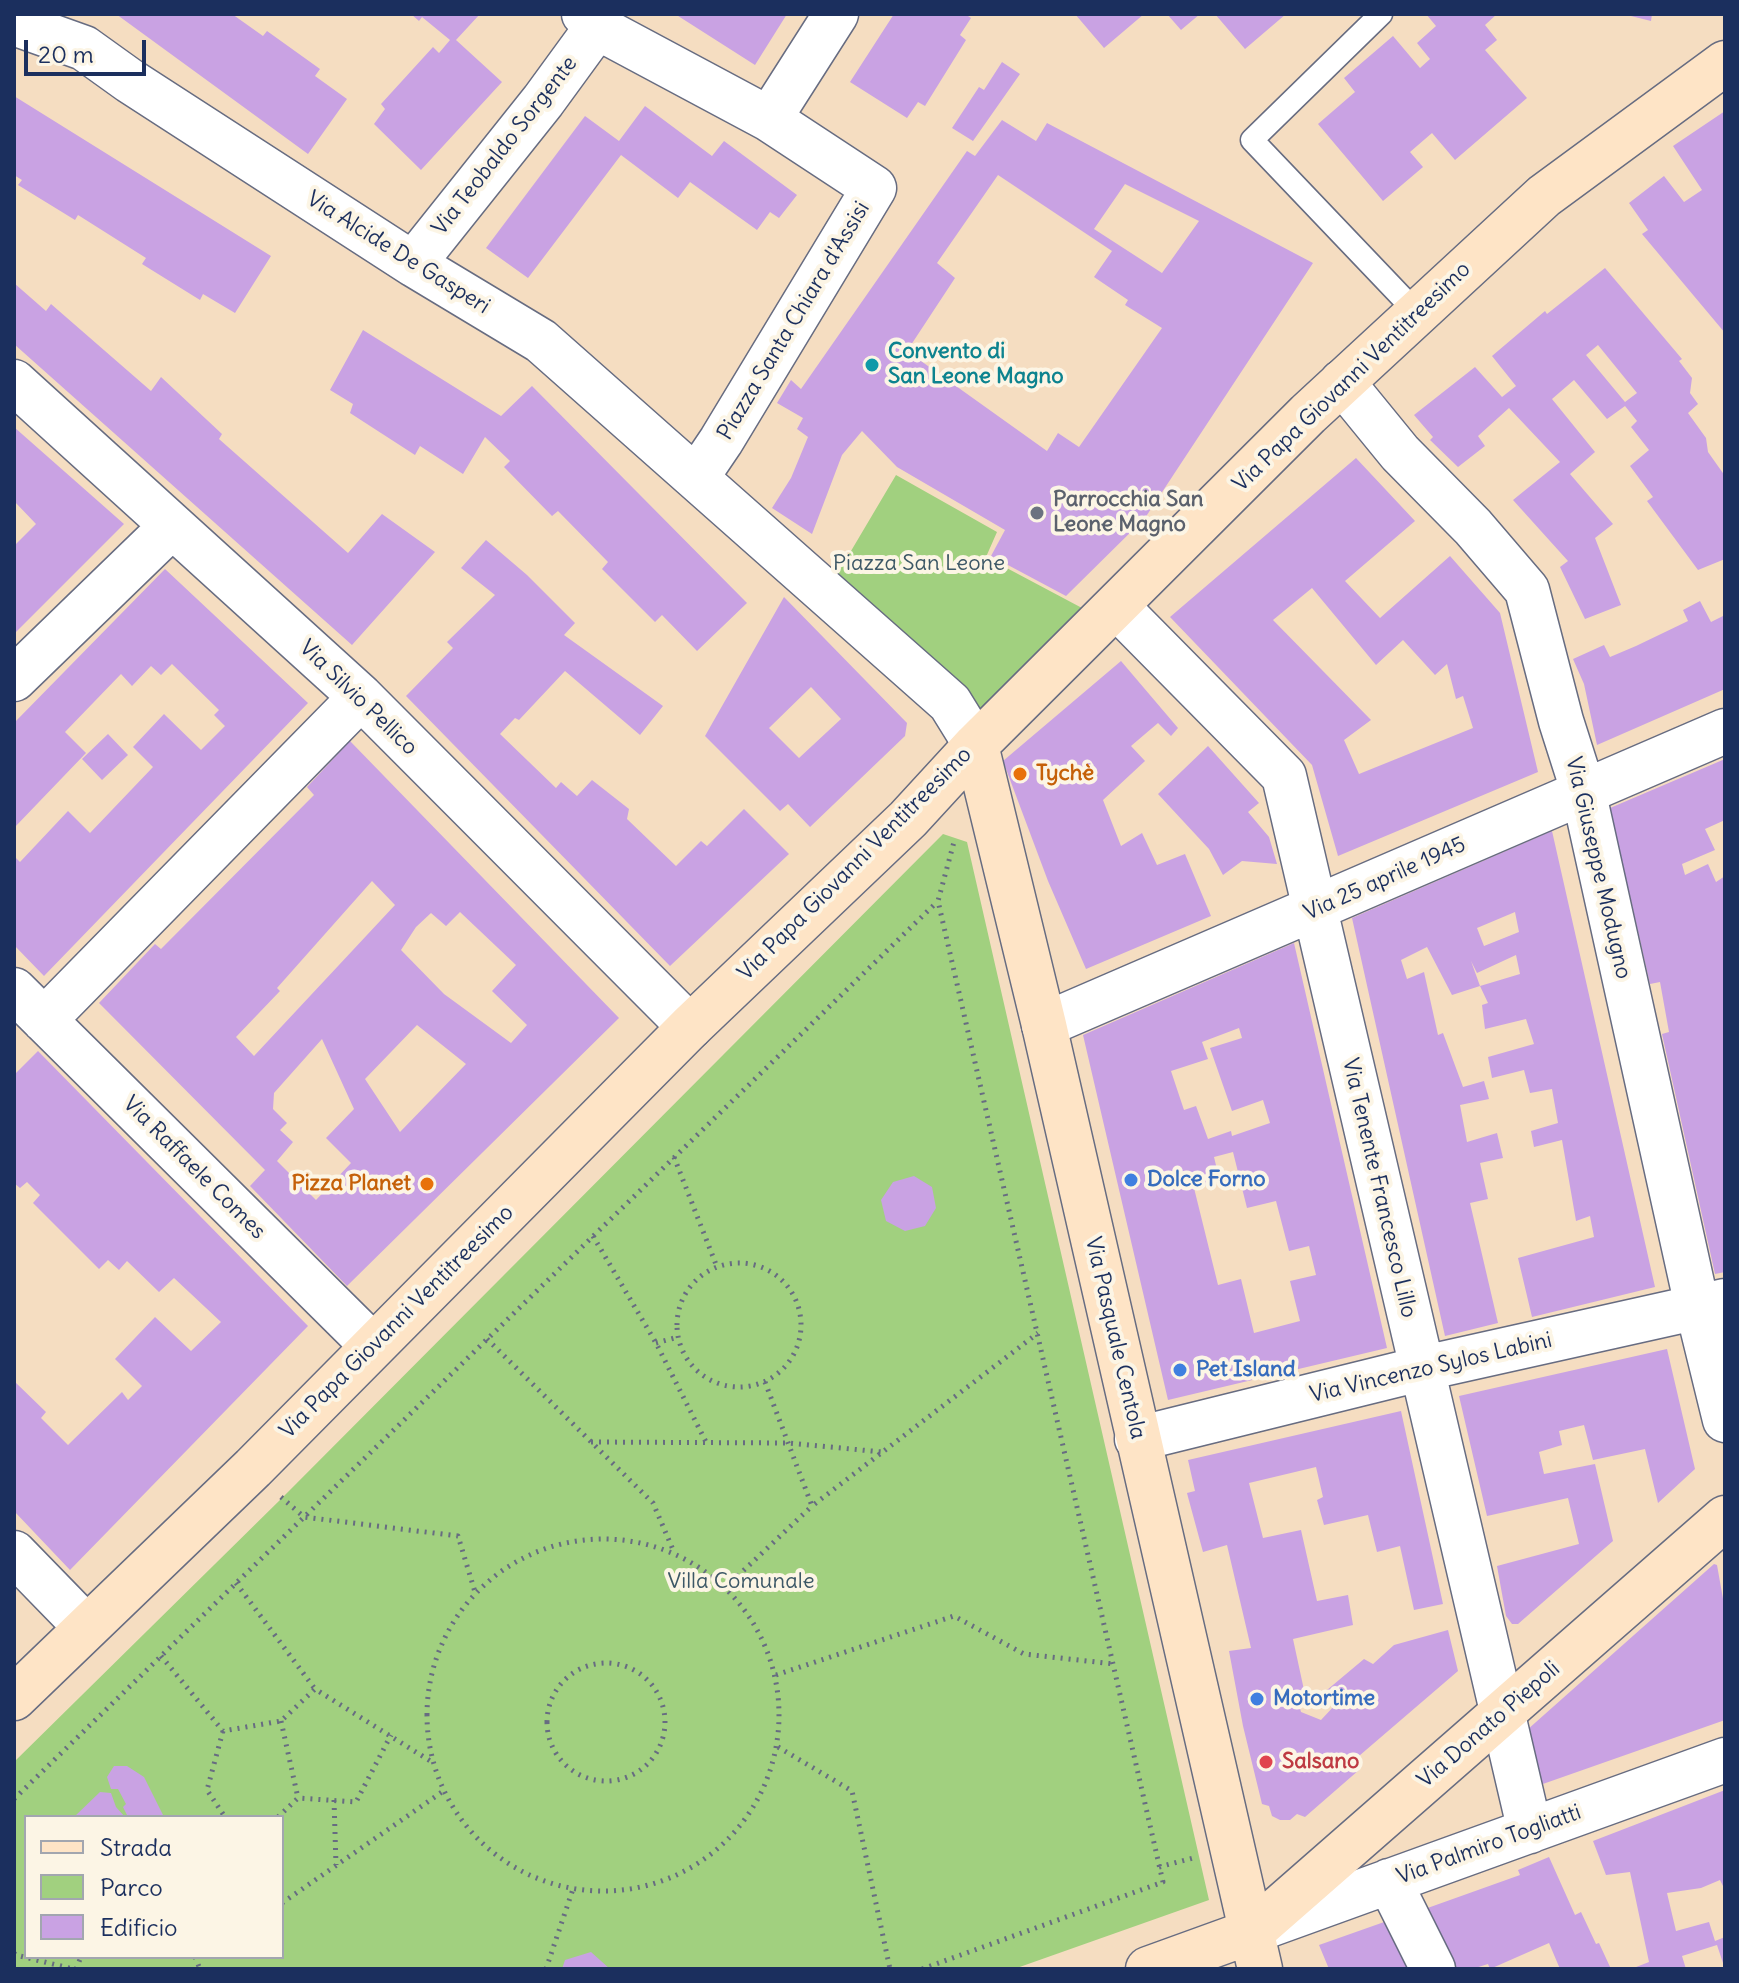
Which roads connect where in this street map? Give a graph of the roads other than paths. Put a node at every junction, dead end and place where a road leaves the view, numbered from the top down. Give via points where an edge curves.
1 (836, 14) edge
2 (1381, 14) edge
3 (590, 20) edge
4 (14, 23) edge
5 (73, 31) edge
6 (1725, 63) edge
7 (769, 119) junction
8 (413, 264) junction
9 (1417, 313) junction
10 (14, 382) edge
11 (1342, 382) junction
12 (696, 478) junction
13 (171, 527) junction
14 (1117, 607) junction
15 (14, 679) edge
16 (361, 697) junction
17 (1725, 731) edge
18 (976, 745) junction
19 (1583, 790) junction
20 (1316, 909) junction
21 (29, 1005) edge
22 (1044, 1025) junction
23 (690, 1027) junction
24 (1711, 1304) edge
25 (373, 1346) junction
26 (1420, 1369) junction
27 (1725, 1420) edge
28 (1137, 1439) junction
29 (1725, 1518) edge
30 (14, 1553) edge
31 (86, 1627) junction
32 (14, 1698) edge
33 (1502, 1713) junction
34 (1725, 1760) edge
35 (1530, 1831) junction
36 (1389, 1881) junction
37 (1257, 1950) edge
38 (1148, 1969) edge
39 (1433, 1969) edge

1 - 7 street
2 - 9 lane via 1252,140
3 - 7 street
3 - 8 street, Via Teobaldo Sorgente via 543,101
4 - 5 street, Via Alcide De Gasperi
5 - 8 street, Via Alcide De Gasperi via 130,81
6 - 9 street, Via Papa Giovanni Ventitreesimo via 1544,196
7 - 12 street, Piazza Santa Chiara d'Assisi via 874,188
8 - 12 street, Via Alcide De Gasperi via 541,341
9 - 11 street, Via Papa Giovanni Ventitreesimo
10 - 13 street, Via Silvio Pellico
11 - 14 street, Via Papa Giovanni Ventitreesimo
11 - 19 street, Via Giuseppe Modugno via 1527,590
12 - 18 street via 950,703
13 - 15 street
13 - 16 street, Via Silvio Pellico
14 - 18 street, Via Papa Giovanni Ventitreesimo
14 - 20 street, Via Tenente Francesco Lillo via 1284,776
16 - 21 street
16 - 23 street, Via Silvio Pellico
17 - 19 street, Via 25 aprile 1945
18 - 22 street, Via Pasquale Centola
18 - 23 street, Via Papa Giovanni Ventitreesimo via 908,819
19 - 20 street, Via 25 aprile 1945
19 - 24 street, Via Giuseppe Modugno
20 - 22 street, Via 25 aprile 1945
20 - 26 street, Via Tenente Francesco Lillo
21 - 25 street, Via Raffaele Comes
22 - 28 street, Via Pasquale Centola
23 - 25 street, Via Papa Giovanni Ventitreesimo
24 - 26 street, Via Vincenzo Sylos Labini
24 - 27 street, Via Giuseppe Modugno
25 - 31 street, Via Papa Giovanni Ventitreesimo
26 - 28 street, Via Vincenzo Sylos Labini
26 - 33 street, Via Tenente Francesco Lillo
28 - 37 street, Via Pasquale Centola
29 - 33 street, Via Donato Piepoli
30 - 31 street
31 - 32 street, Via Papa Giovanni Ventitreesimo
33 - 35 street, Via Tenente Francesco Lillo
33 - 37 street, Via Donato Piepoli
34 - 35 street, Via Palmiro Togliatti
35 - 36 street, Via Palmiro Togliatti
36 - 37 street, Via Palmiro Togliatti
36 - 39 street
37 - 38 street

